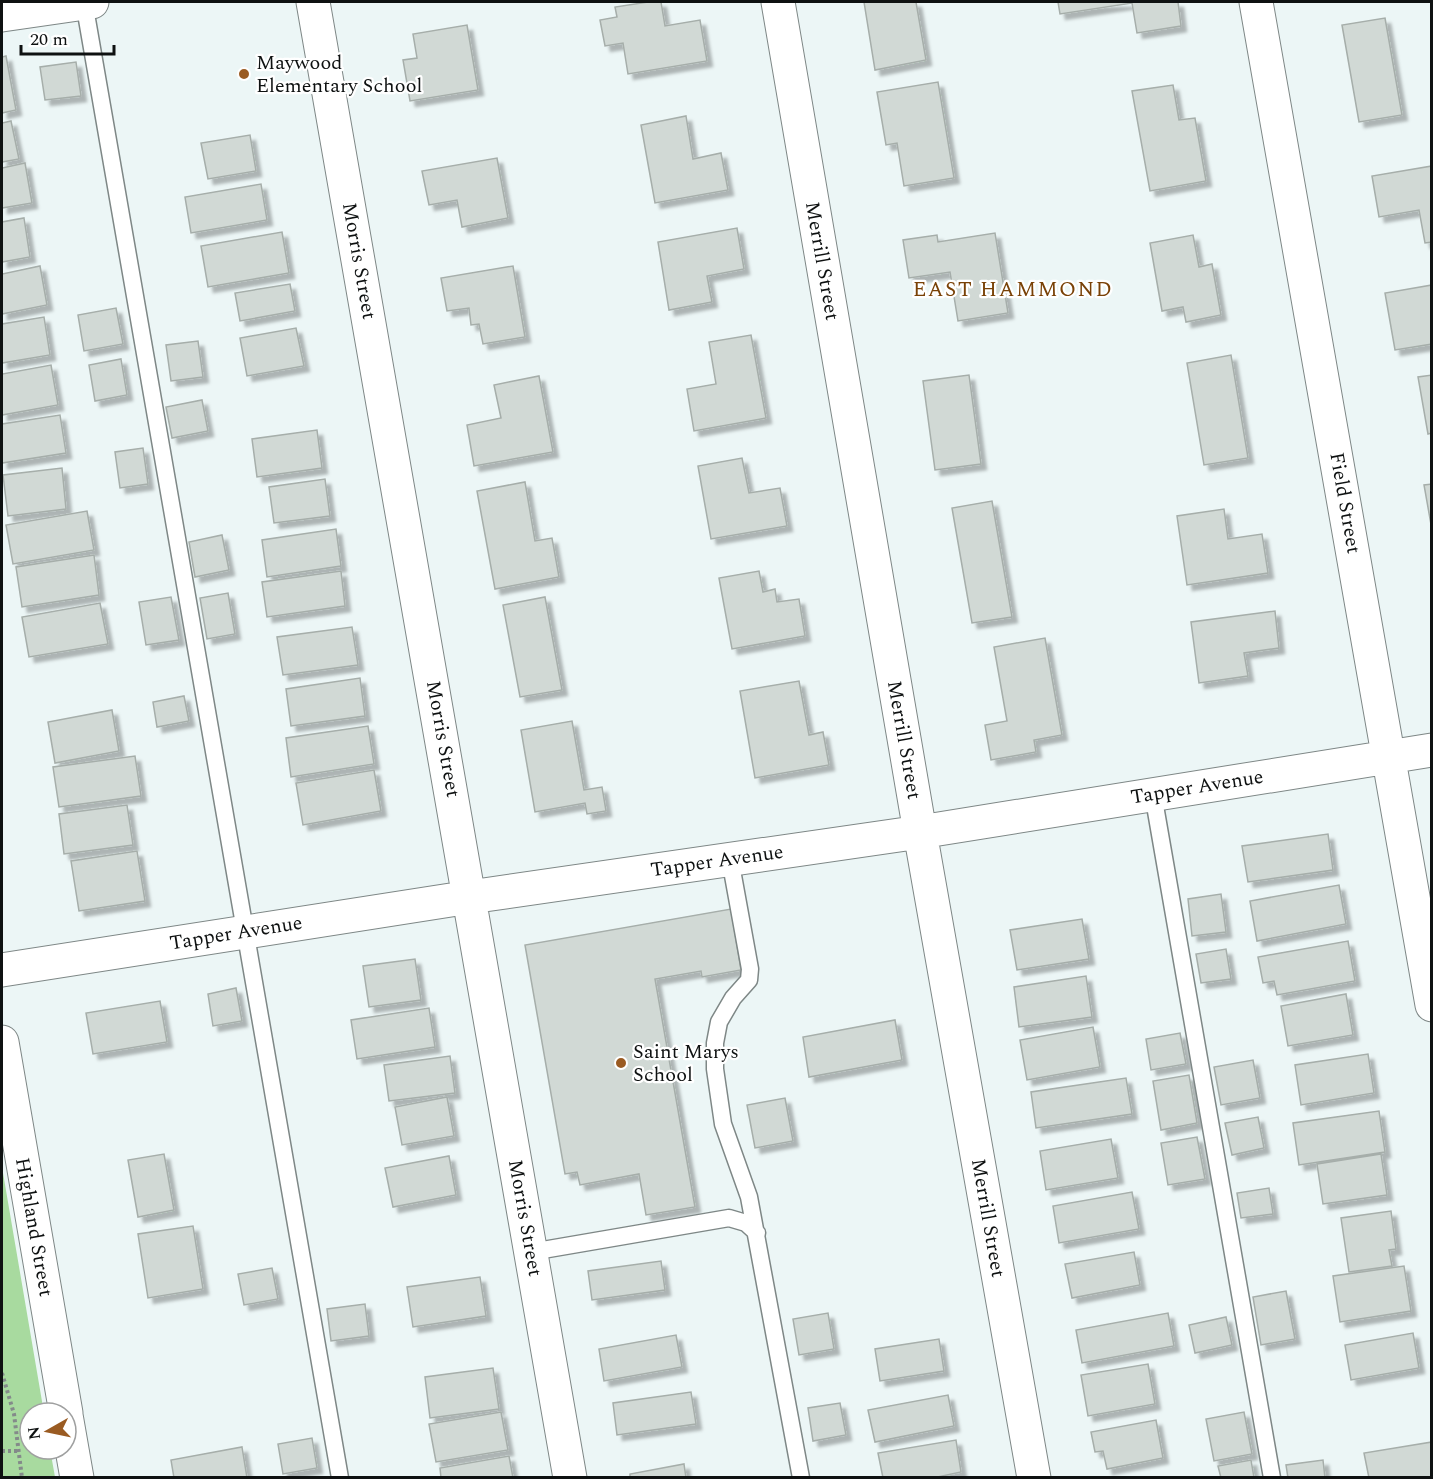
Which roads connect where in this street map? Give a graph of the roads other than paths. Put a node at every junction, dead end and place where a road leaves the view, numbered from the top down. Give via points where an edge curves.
1 (87, 2) edge
2 (313, 2) edge
3 (778, 2) edge
4 (1256, 2) edge
5 (2, 15) edge
6 (1431, 750) edge
7 (1389, 756) junction
8 (1153, 794) junction
9 (920, 832) junction
10 (730, 859) junction
11 (470, 897) junction
12 (246, 932) junction
13 (2, 970) edge
14 (1431, 1005) edge
15 (2, 1042) edge
16 (757, 1233) junction
17 (531, 1252) junction
18 (64, 1401) edge
19 (74, 1461) edge
20 (77, 1478) edge
21 (340, 1478) edge
22 (570, 1478) edge
23 (801, 1478) edge
24 (1034, 1478) edge
25 (1272, 1478) edge

1 - 5 street
1 - 12 lane
2 - 11 street, Morris Street
3 - 9 street, Merrill Street
4 - 7 street, Field Street
6 - 7 street, Tapper Avenue
7 - 8 street, Tapper Avenue
7 - 14 street, Field Street
8 - 9 street, Tapper Avenue
8 - 25 lane
9 - 10 street, Tapper Avenue
9 - 24 street, Merrill Street
10 - 11 street, Tapper Avenue
10 - 16 lane via 750,969 749,980 719,1022 715,1070 723,1124 749,1197
11 - 12 street, Tapper Avenue
11 - 17 street, Morris Street
12 - 13 street, Tapper Avenue
12 - 21 lane
15 - 18 street, Highland Street
16 - 17 lane via 746,1223 729,1218
16 - 23 lane
17 - 22 street, Morris Street
19 - 20 street, Highland Street

